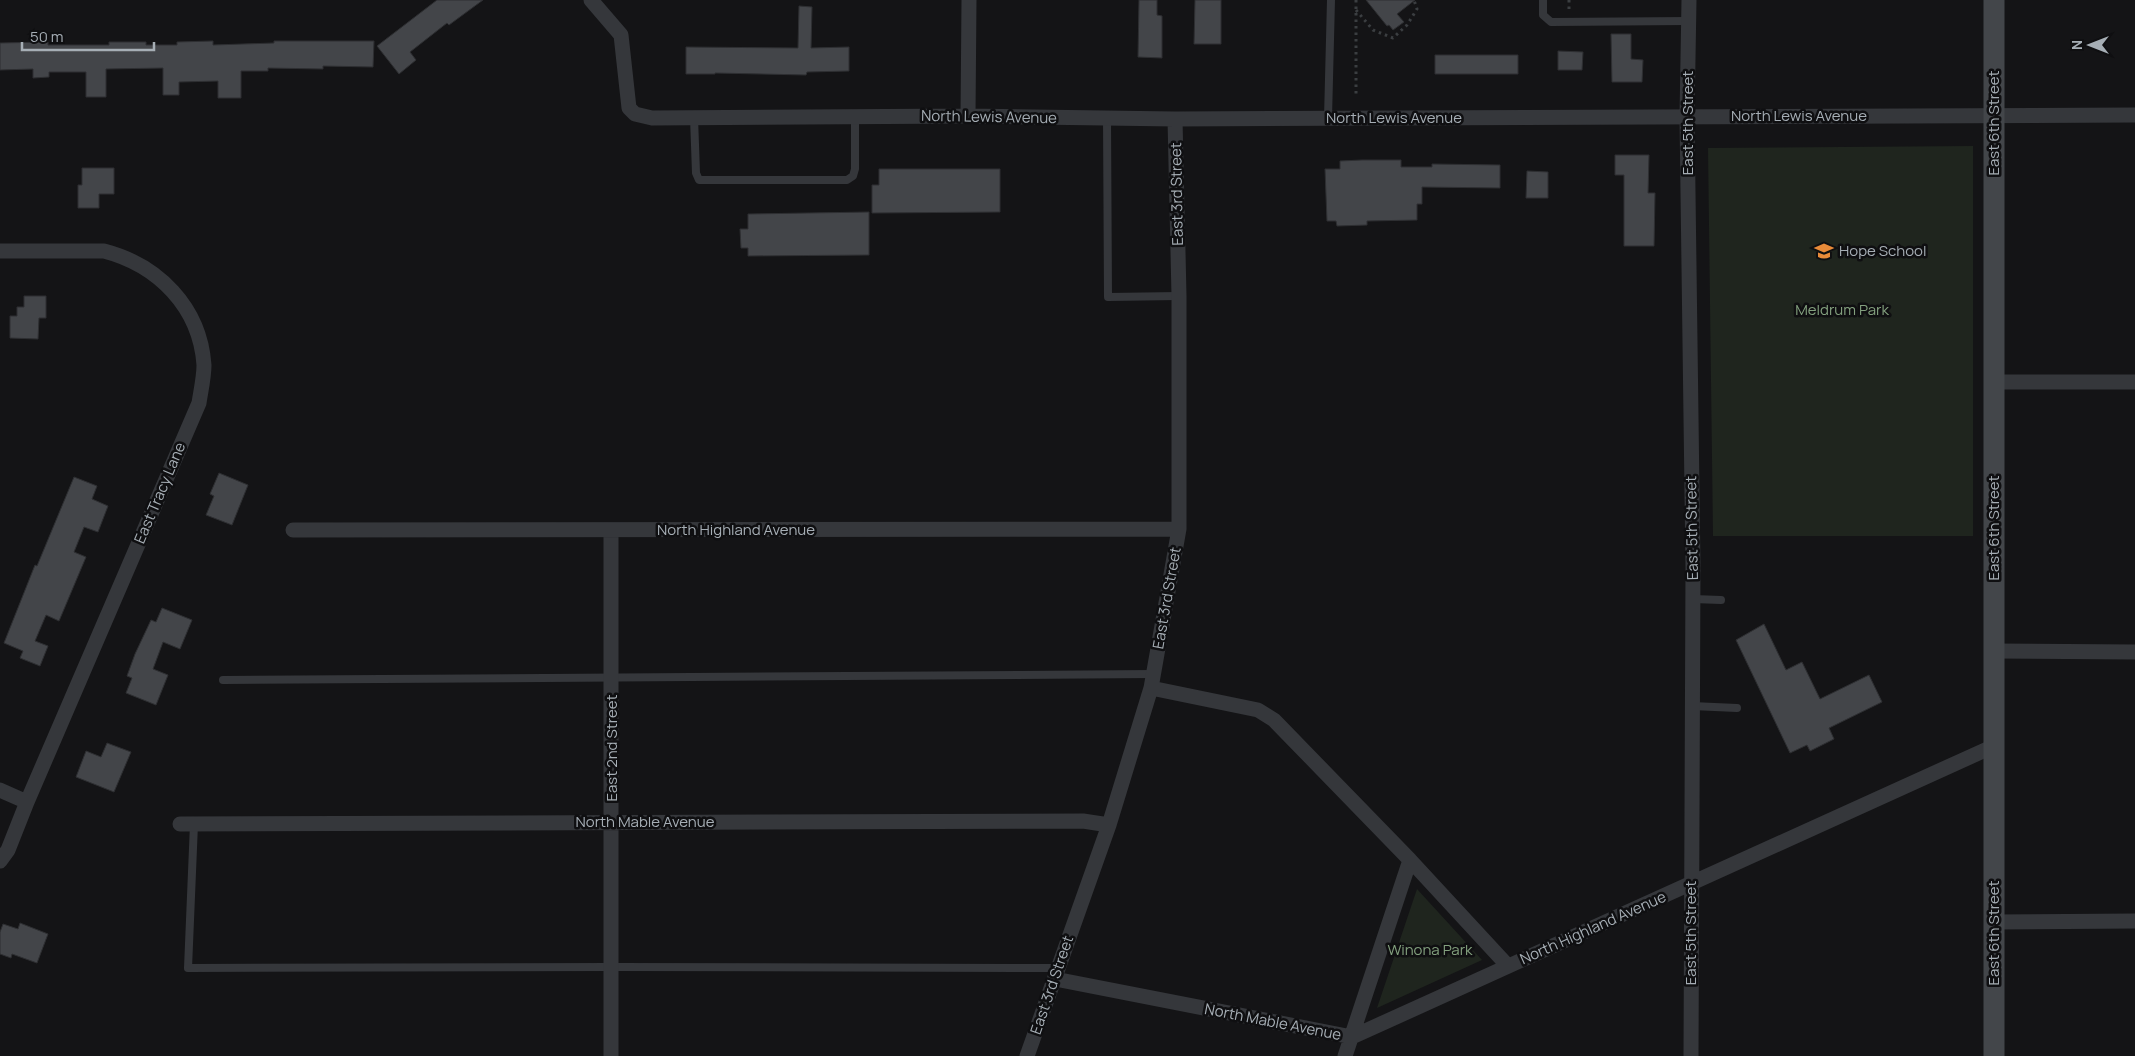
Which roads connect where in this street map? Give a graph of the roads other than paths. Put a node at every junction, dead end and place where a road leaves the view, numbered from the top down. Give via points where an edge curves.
1 (591, 0) edge
2 (968, 0) edge
3 (1331, 0) edge
4 (1543, 0) edge
5 (1688, 0) edge
6 (1994, 0) edge
7 (1689, 21) junction
8 (1994, 115) junction
9 (2135, 115) edge
10 (855, 116) junction
11 (968, 116) junction
12 (694, 117) junction
13 (1687, 117) junction
14 (1107, 118) junction
15 (1328, 118) junction
16 (1175, 119) junction
17 (0, 251) edge
18 (1179, 296) junction
19 (1994, 382) junction
20 (2135, 382) edge
21 (1179, 529) junction
22 (293, 530) dead end
23 (611, 531) junction
24 (1693, 599) junction
25 (1721, 600) dead end
26 (1994, 652) junction
27 (2135, 652) edge
28 (611, 677) junction
29 (223, 680) dead end
30 (1152, 681) junction
31 (1692, 706) junction
32 (1738, 708) dead end
33 (1994, 746) junction
34 (0, 790) edge
35 (27, 802) junction
36 (612, 822) junction
37 (187, 824) joint
38 (1108, 825) junction
39 (1410, 860) junction
40 (0, 861) edge
41 (1692, 884) junction
42 (2135, 921) edge
43 (1994, 922) junction
44 (612, 966) junction
45 (1508, 966) junction
46 (1057, 973) junction
47 (1352, 1037) junction
48 (612, 1056) edge
49 (1028, 1056) edge
50 (1345, 1056) edge
51 (1691, 1056) edge
52 (1994, 1056) edge

1 - 12 street, North Lewis Avenue via 621,35 629,108 635,114 652,118
2 - 11 street
3 - 15 lane
4 - 7 lane via 1543,15 1551,22
5 - 7 street, East 5th Street
6 - 8 main road, East 6th Street
7 - 13 street, East 5th Street
8 - 9 street, North Lewis Avenue
8 - 13 street, North Lewis Avenue
8 - 19 main road, East 6th Street
10 - 11 street, North Lewis Avenue
10 - 12 street, North Lewis Avenue
10 - 12 lane via 855,169 848,180 699,180 696,174
11 - 14 street, North Lewis Avenue
13 - 15 street, North Lewis Avenue
13 - 24 street, East 5th Street
14 - 16 street, North Lewis Avenue
14 - 18 lane via 1108,296
15 - 16 street, North Lewis Avenue
16 - 18 street, East 3rd Street
17 - 35 street, East Tracy Lane via 104,252 134,262 166,282 183,305 197,331 204,366 199,403
18 - 21 street, East 3rd Street
19 - 20 street
19 - 26 main road, East 6th Street
21 - 23 street, North Highland Avenue
21 - 30 street, East 3rd Street
22 - 23 street, North Highland Avenue
23 - 28 street, East 2nd Street
24 - 25 lane
24 - 31 street, East 5th Street
26 - 27 street
26 - 33 main road, East 6th Street
28 - 29 lane
28 - 30 lane
28 - 36 street, East 2nd Street
30 - 38 street, East 3rd Street
30 - 39 street, North Highland Avenue via 1258,710 1274,720
31 - 32 lane
31 - 41 street, East 5th Street
33 - 41 street, North Highland Avenue
33 - 43 main road, East 6th Street
34 - 35 street
35 - 40 street, East Tracy Lane via 8,850
36 - 37 street, North Mable Avenue
36 - 38 street, North Mable Avenue via 1083,822
36 - 44 street, East 2nd Street
37 - 44 lane via 188,968
38 - 46 street, East 3rd Street
39 - 45 street, North Highland Avenue
39 - 47 street
41 - 45 street, North Highland Avenue
41 - 51 street, East 5th Street
42 - 43 street
43 - 52 main road, East 6th Street
44 - 46 lane
44 - 48 street, East 2nd Street
45 - 47 street, North Mable Avenue
46 - 47 street, North Mable Avenue
46 - 49 street, East 3rd Street
47 - 50 street

